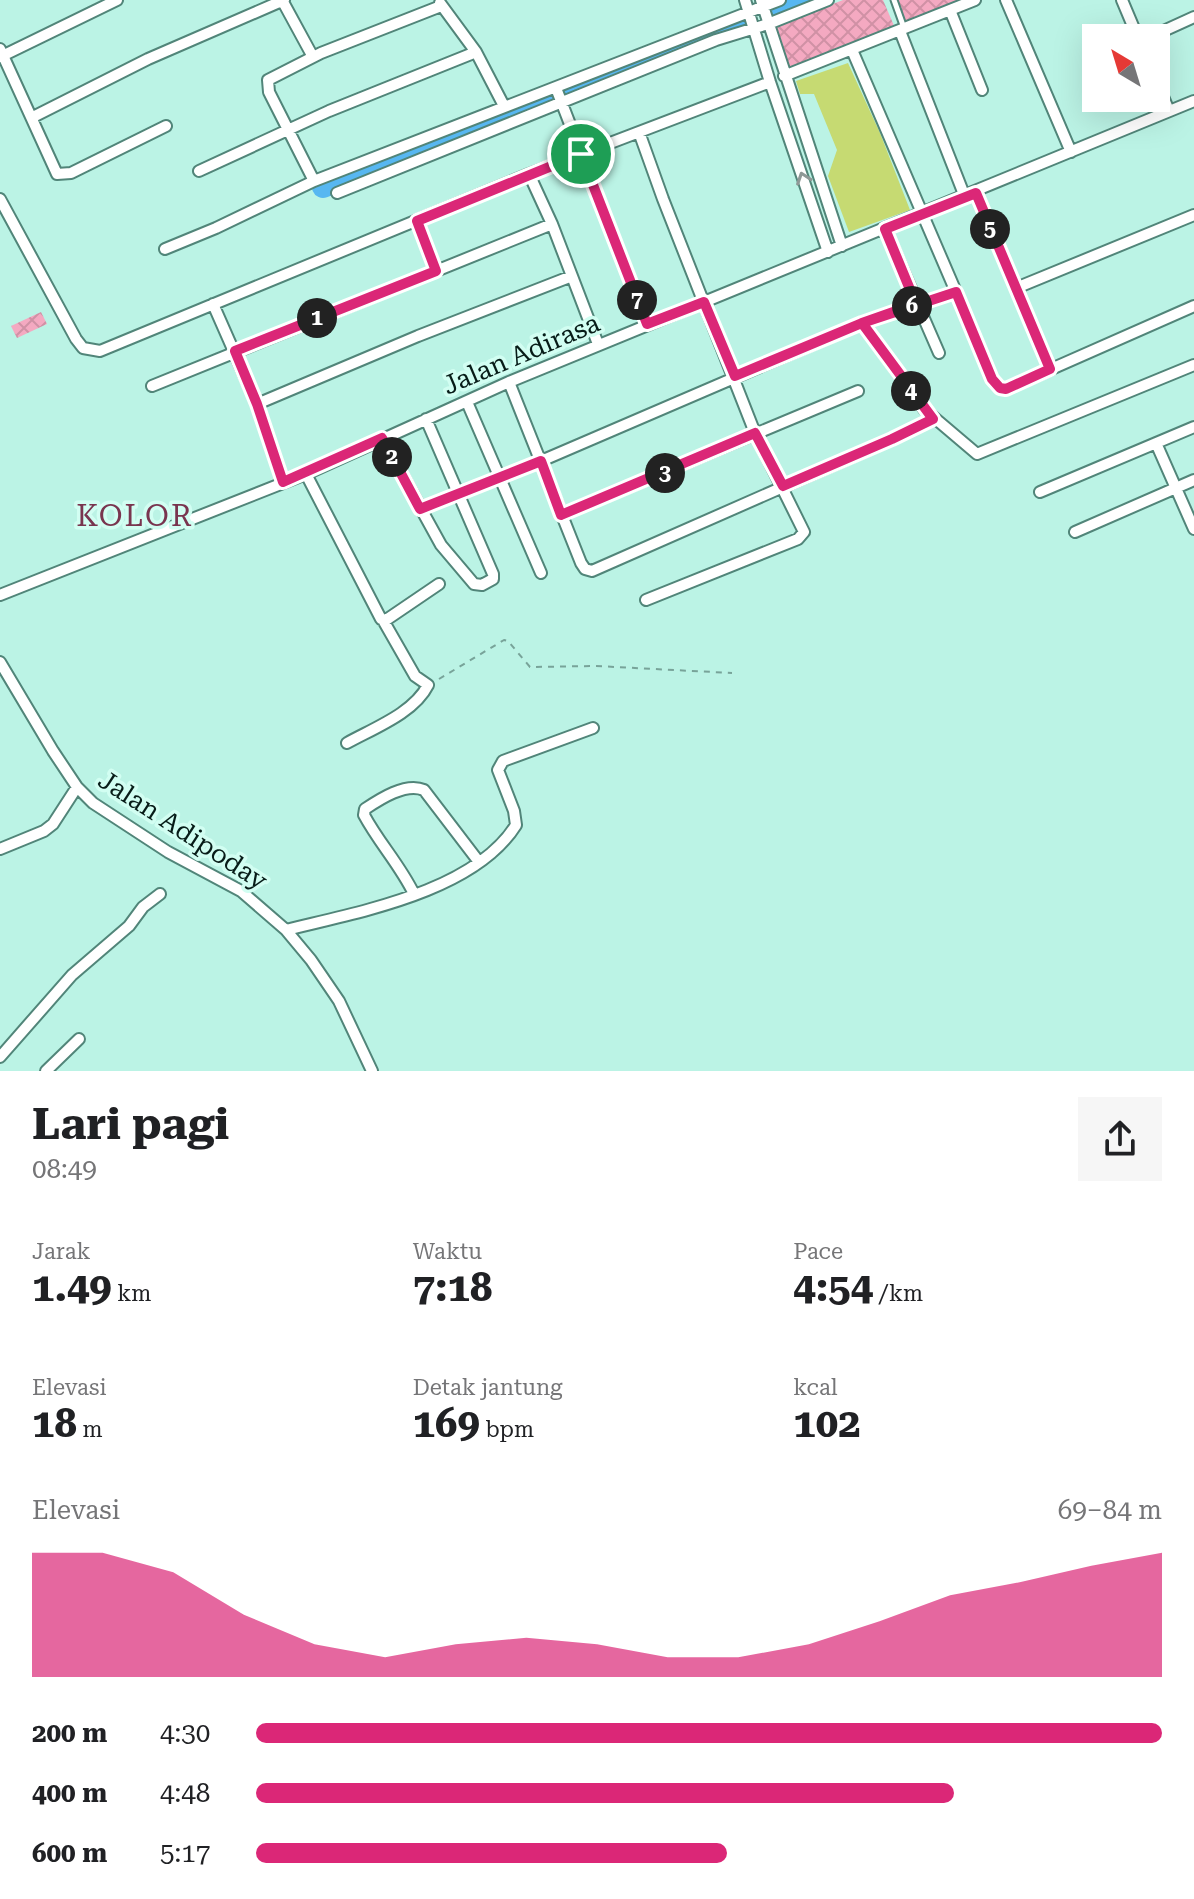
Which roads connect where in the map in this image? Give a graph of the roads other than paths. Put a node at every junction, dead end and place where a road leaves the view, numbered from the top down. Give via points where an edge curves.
1 (117, 0) edge
2 (283, 0) edge
3 (745, 0) edge
4 (780, 0) edge
5 (828, 0) edge
6 (894, 0) edge
7 (975, 0) edge
8 (1006, 0) edge
9 (1122, 0) edge
10 (440, 3) edge
11 (762, 3) edge
12 (950, 10) junction
13 (749, 12) junction
14 (1194, 17) edge
15 (768, 24) junction
16 (1132, 24) edge
17 (753, 27) junction
18 (1170, 28) edge
19 (902, 30) junction
20 (852, 50) junction
21 (476, 52) junction
22 (1, 54) edge
23 (313, 57) junction
24 (784, 76) junction
25 (770, 82) junction
26 (556, 89) junction
27 (982, 90) dead end
28 (1194, 101) edge
29 (562, 103) junction
30 (504, 106) junction
31 (1170, 111) edge
32 (1167, 112) edge
33 (33, 117) junction
34 (166, 126) dead end
35 (289, 130) junction
36 (639, 132) junction
37 (1071, 152) junction
38 (581, 154) junction
39 (199, 171) dead end
40 (529, 174) junction
41 (314, 181) junction
42 (337, 193) dead end
43 (976, 193) junction
44 (965, 197) junction
45 (0, 199) edge
46 (921, 213) junction
47 (1194, 215) edge
48 (417, 221) junction
49 (552, 224) junction
50 (885, 229) junction
51 (842, 246) junction
52 (165, 249) dead end
53 (828, 252) junction
54 (436, 271) junction
55 (572, 276) junction
56 (1016, 288) junction
57 (956, 292) junction
58 (704, 302) junction
59 (213, 304) junction
60 (916, 304) junction
61 (1194, 306) edge
62 (862, 323) junction
63 (647, 324) junction
64 (598, 344) junction
65 (235, 351) junction
66 (939, 353) dead end
67 (1194, 365) edge
68 (1050, 369) junction
69 (735, 376) junction
70 (509, 382) junction
71 (152, 386) dead end
72 (858, 391) dead end
73 (467, 402) junction
74 (257, 404) junction
75 (426, 419) junction
76 (933, 419) junction
77 (1194, 427) edge
78 (755, 433) junction
79 (382, 438) junction
80 (1156, 443) junction
81 (541, 461) junction
82 (306, 474) junction
83 (499, 478) junction
84 (1194, 480) edge
85 (283, 482) junction
86 (783, 486) junction
87 (1175, 488) junction
88 (1040, 492) dead end
89 (459, 493) junction
90 (420, 509) junction
91 (561, 515) junction
92 (1194, 529) edge
93 (1075, 532) dead end
94 (541, 573) dead end
95 (439, 584) dead end
96 (0, 595) edge
97 (646, 600) dead end
98 (383, 620) junction
99 (0, 662) edge
100 (593, 728) dead end
101 (347, 743) dead end
102 (77, 787) junction
103 (0, 849) edge
104 (479, 862) junction
105 (160, 894) dead end
106 (414, 894) junction
107 (286, 930) junction
108 (79, 1039) dead end
109 (0, 1057) edge
110 (46, 1071) edge
111 (372, 1071) edge

1 - 22 street
2 - 23 street
2 - 33 street
3 - 13 street
4 - 11 street
5 - 15 street
6 - 19 lane
7 - 12 street
8 - 37 street
9 - 16 street
10 - 21 street
10 - 23 street
11 - 13 street
11 - 15 street
12 - 19 street
12 - 27 street
13 - 17 street
13 - 26 street
14 - 18 street
15 - 17 street
15 - 24 street
17 - 25 street
17 - 29 street
19 - 20 street
19 - 44 street
20 - 24 street
20 - 46 street
21 - 30 street
21 - 35 street
22 - 33 street
23 - 35 street via 268,80
24 - 51 street
25 - 36 street
53 -> 25 street
26 - 29 street
26 - 30 street
28 - 31 street, Jalan Adirasa
29 - 38 street
29 - 42 street
30 - 41 street
32 - 37 street, Jalan Adirasa
33 - 34 street via 55,172 61,175
35 - 39 street
35 - 41 street
36 - 38 street
36 - 58 street
37 - 43 street, Jalan Adirasa
38 - 40 street
38 - 63 street
40 - 48 street
40 - 49 street
41 - 52 street
43 - 44 street, Jalan Adirasa
43 - 56 street
44 - 46 street, Jalan Adirasa
45 - 59 street via 83,348 100,351
46 - 50 street, Jalan Adirasa
46 - 57 street
47 - 56 street
48 - 54 street
48 - 59 street
49 - 54 street
49 - 55 street
50 - 51 street, Jalan Adirasa
50 - 60 street
51 - 53 street, Jalan Adirasa
53 - 58 street, Jalan Adirasa
54 - 65 street
55 - 64 street
55 - 74 street
56 - 68 street
57 - 60 street
57 - 68 street via 1000,388
58 - 63 street, Jalan Adirasa
58 - 69 street
59 - 65 street
60 - 62 street
60 - 66 street
61 - 68 street
62 - 69 street
62 - 76 street
63 - 64 street, Jalan Adirasa
64 - 70 street, Jalan Adirasa
65 - 71 street
65 - 74 street
67 - 76 street via 980,454
69 - 78 street
69 - 81 street
70 - 73 street, Jalan Adirasa
70 - 81 street
72 - 78 street
73 - 75 street, Jalan Adirasa
73 - 83 street
74 - 85 street
75 - 79 street, Jalan Adirasa
75 - 89 street
76 - 86 street
77 - 80 street
78 - 86 street
78 - 91 street
79 - 82 street, Jalan Adirasa
79 - 90 street
80 - 87 street
80 - 88 street
81 - 83 street
81 - 91 street
82 - 85 street, Jalan Adirasa
82 - 98 street
83 - 89 street
83 - 94 street
84 - 87 street
85 - 96 street, Jalan Adirasa
86 - 91 street via 592,571 582,566
86 - 97 street via 802,536
87 - 92 street
87 - 93 street
89 - 90 street
89 - 90 street via 493,574 482,585 461,570
95 - 98 street
98 - 101 street via 410,668 428,685 396,716
99 - 102 street, Jalan Adipoday
100 - 104 street via 503,761 498,770 516,825
102 - 103 street via 53,824
102 - 107 street, Jalan Adipoday via 168,852 241,891
104 - 106 street via 440,887
104 - 106 street via 424,790 414,787 384,797 363,813
105 - 109 street via 72,975
106 - 107 street
107 - 111 street, Jalan Adipoday via 339,1001
108 - 110 street

